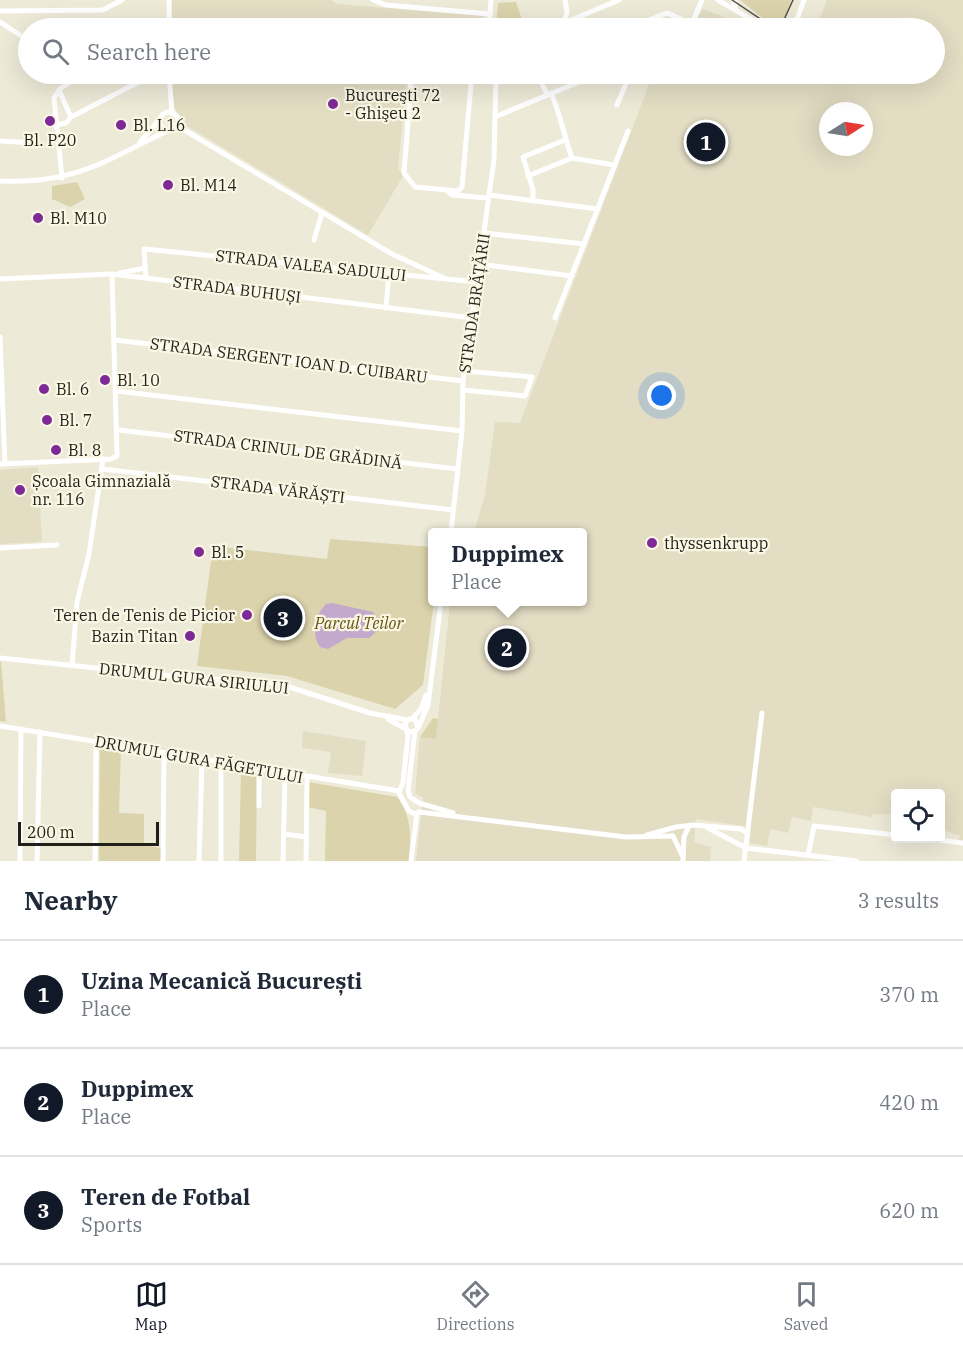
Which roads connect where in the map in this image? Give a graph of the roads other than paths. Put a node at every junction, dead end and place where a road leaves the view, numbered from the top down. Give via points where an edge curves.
1 (122, 0) edge
2 (169, 0) edge
3 (373, 0) edge
4 (432, 0) edge
5 (491, 0) edge
6 (565, 0) edge
7 (619, 0) edge
8 (702, 0) edge
9 (718, 0) edge
10 (734, 0) edge
11 (804, 0) edge
12 (432, 8) junction
13 (735, 9) junction
14 (0, 11) edge
15 (490, 14) junction
16 (169, 18) edge
17 (490, 18) edge
18 (565, 18) edge
19 (576, 18) edge
20 (654, 18) edge
21 (678, 18) edge
22 (694, 18) edge
23 (750, 18) edge
24 (798, 18) edge
25 (0, 22) edge
26 (18, 34) edge
27 (66, 84) edge
28 (135, 84) edge
29 (169, 84) edge
30 (411, 84) edge
31 (471, 84) edge
32 (496, 84) edge
33 (544, 84) edge
34 (574, 84) edge
35 (626, 84) edge
36 (59, 90) junction
37 (549, 94) junction
38 (169, 98) junction
39 (617, 105) dead end
40 (172, 113) junction
41 (162, 116) junction
42 (71, 117) junction
43 (495, 117) junction
44 (56, 125) junction
45 (176, 126) junction
46 (169, 130) junction
47 (628, 131) dead end
48 (565, 140) junction
49 (0, 141) edge
50 (35, 143) dead end
51 (140, 143) junction
52 (572, 158) junction
53 (614, 165) junction
54 (528, 176) junction
55 (62, 178) junction
56 (0, 181) edge
57 (445, 190) junction
58 (489, 196) junction
59 (533, 199) junction
60 (598, 208) junction
61 (322, 213) junction
62 (484, 233) junction
63 (314, 240) dead end
64 (584, 244) junction
65 (479, 264) junction
66 (145, 268) junction
67 (389, 273) junction
68 (112, 274) junction
69 (572, 276) junction
70 (146, 278) junction
71 (0, 279) edge
72 (446, 279) junction
73 (477, 282) junction
74 (386, 308) junction
75 (472, 318) junction
76 (555, 318) dead end
77 (0, 337) edge
78 (115, 340) junction
79 (465, 371) junction
80 (464, 381) junction
81 (463, 390) junction
82 (116, 391) junction
83 (117, 429) junction
84 (462, 431) junction
85 (104, 459) junction
86 (2, 464) edge
87 (102, 469) junction
88 (458, 469) junction
89 (453, 510) junction
90 (451, 528) edge
91 (57, 545) dead end
92 (0, 548) edge
93 (440, 606) edge
94 (0, 658) edge
95 (72, 665) junction
96 (431, 679) junction
97 (762, 713) dead end
98 (384, 717) junction
99 (410, 719) junction
100 (0, 726) edge
101 (21, 729) junction
102 (417, 729) junction
103 (407, 730) junction
104 (40, 732) junction
105 (96, 742) junction
106 (165, 753) junction
107 (202, 760) junction
108 (221, 763) junction
109 (259, 770) junction
110 (285, 774) junction
111 (307, 777) junction
112 (400, 789) junction
113 (408, 790) junction
114 (419, 804) junction
115 (259, 806) dead end
116 (416, 812) junction
117 (472, 818) junction
118 (704, 826) junction
119 (674, 828) junction
120 (738, 829) junction
121 (685, 830) junction
122 (284, 834) junction
123 (891, 834) edge
124 (747, 836) junction
125 (306, 837) junction
126 (637, 838) junction
127 (675, 838) junction
128 (735, 841) junction
129 (945, 841) edge
130 (963, 843) edge
131 (744, 846) junction
132 (808, 855) junction
133 (684, 860) edge
134 (20, 861) edge
135 (37, 861) edge
136 (95, 861) edge
137 (163, 861) edge
138 (200, 861) edge
139 (220, 861) edge
140 (283, 861) edge
141 (306, 861) edge
142 (411, 861) edge
143 (744, 861) edge
144 (856, 861) edge

1 - 14 street via 103,10
2 - 16 street
3 - 12 street
4 - 12 street
5 - 15 street
6 - 18 street
7 - 19 street
8 - 22 street
9 - 13 street
10 - 13 main road
11 - 24 street
12 - 15 street
13 - 23 street
15 - 17 street
20 - 21 street via 667,13
25 - 26 street
27 - 36 street
28 - 42 street
29 - 38 street
30 - 57 street via 404,168 415,187
31 - 57 street via 462,187
32 - 43 street, STRADA BRĂȚĂRII
33 - 37 street
34 - 37 street
35 - 39 street
36 - 42 street
36 - 44 street via 54,99
37 - 43 street
37 - 48 street via 566,130
38 - 40 street
38 - 41 street
40 - 41 street
40 - 45 street via 177,118
41 - 46 street via 162,126
41 - 51 street
42 - 44 street
43 - 58 street, STRADA BRĂȚĂRII
44 - 55 street
45 - 46 street
45 - 61 street
46 - 51 street
47 - 53 street
48 - 52 street
48 - 54 street via 523,158
49 - 50 street
51 - 55 street via 93,168
52 - 53 street
52 - 54 street
53 - 60 street
54 - 59 street
55 - 56 street
57 - 58 street via 452,195
58 - 59 street
58 - 62 street, STRADA BRĂȚĂRII
59 - 60 street
60 - 64 street
61 - 63 street
61 - 72 street via 392,254
62 - 64 street
62 - 65 street, STRADA BRĂȚĂRII
64 - 69 street
65 - 69 street
65 - 73 street, STRADA BRĂȚĂRII
66 - 67 street, STRADA VALEA SADULUI via 144,249
66 - 68 street
66 - 70 street
67 - 72 street, STRADA VALEA SADULUI
67 - 74 street
68 - 70 street, STRADA BUHUȘI
68 - 71 street, STRADA BUHUȘI
68 - 78 street
69 - 76 street
70 - 74 street, STRADA BUHUȘI
72 - 73 street, STRADA VALEA SADULUI
73 - 75 street, STRADA BRĂȚĂRII
74 - 75 street, STRADA BUHUȘI
75 - 79 street, STRADA BRĂȚĂRII
77 - 86 street
78 - 80 street, STRADA SERGENT IOAN D. CUIBARU
78 - 82 street
79 - 80 street, STRADA BRĂȚĂRII
79 - 81 street via 532,377 525,396
80 - 81 street, STRADA BRĂȚĂRII
81 - 84 street, STRADA BRĂȚĂRII
82 - 83 street
82 - 84 street
83 - 85 street via 118,453
83 - 88 street, STRADA CRINUL DE GRĂDINĂ
84 - 88 street, STRADA BRĂȚĂRII
85 - 86 street
85 - 87 street
87 - 89 street, STRADA VĂRĂȘTI
87 - 95 street via 78,602
88 - 89 street, STRADA BRĂȚĂRII
89 - 90 street, STRADA BRĂȚĂRII
91 - 92 street
93 - 96 street
94 - 95 street, DRUMUL GURA SIRIULUI
95 - 98 street, DRUMUL GURA SIRIULUI via 277,683
96 - 99 street via 421,709
96 - 102 street via 427,709
97 - 124 street
98 - 99 street, DRUMUL GURA SIRIULUI
98 - 103 street, DRUMUL GURA SIRIULUI
99 - 102 street
99 - 103 street
100 - 101 street, DRUMUL GURA FĂGETULUI
101 - 104 street, DRUMUL GURA FĂGETULUI
101 - 134 street
102 - 103 street
102 - 113 street
103 - 112 street
104 - 105 street, DRUMUL GURA FĂGETULUI
104 - 135 street
105 - 106 street, DRUMUL GURA FĂGETULUI
105 - 136 street
106 - 107 street, DRUMUL GURA FĂGETULUI
106 - 137 street
107 - 108 street, DRUMUL GURA FĂGETULUI
107 - 138 street
108 - 109 street, DRUMUL GURA FĂGETULUI
108 - 139 street
109 - 110 street, DRUMUL GURA FĂGETULUI
109 - 115 street
110 - 111 street, DRUMUL GURA FĂGETULUI
110 - 122 street
111 - 112 street, DRUMUL GURA FĂGETULUI
111 - 125 street
112 - 113 street, DRUMUL GURA FĂGETULUI
112 - 116 street
113 - 114 street via 411,799
114 - 116 street
114 - 117 street
116 - 117 street
116 - 142 street
117 - 126 street
118 - 120 street
118 - 121 street
118 - 128 street
119 - 121 street
119 - 126 street
119 - 127 street
120 - 124 street
120 - 128 street
121 - 127 street
121 - 133 street
122 - 125 street
122 - 140 street
123 - 132 street via 814,826
124 - 131 street
125 - 141 street
126 - 127 street
127 - 133 street
128 - 131 street
129 - 130 street
131 - 132 street
131 - 143 street
132 - 144 street

